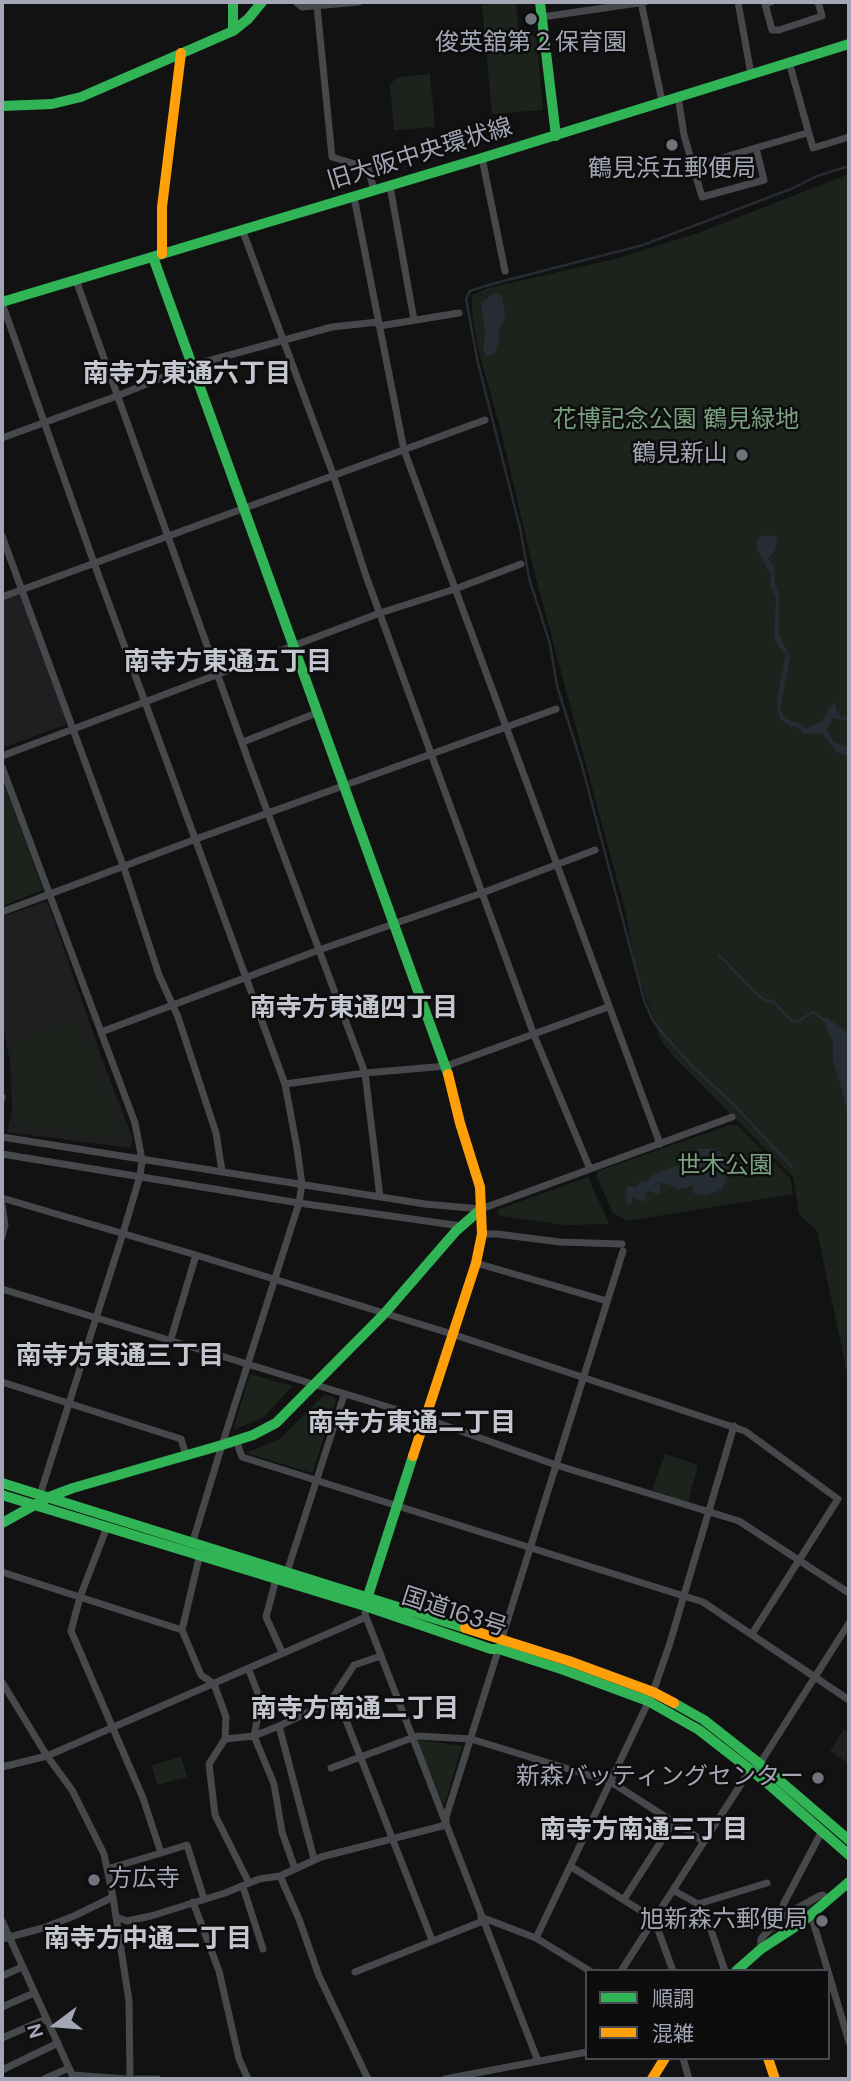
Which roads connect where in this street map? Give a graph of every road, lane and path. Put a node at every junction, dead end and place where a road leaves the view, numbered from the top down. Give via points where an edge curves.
1 (233, 2) edge
2 (262, 2) edge
3 (296, 2) edge
4 (359, 2) edge
5 (540, 2) edge
6 (642, 2) edge
7 (738, 2) edge
8 (771, 2) edge
9 (818, 2) edge
10 (317, 6) junction
11 (542, 17) junction
12 (233, 30) junction
13 (849, 44) edge
14 (181, 54) junction
15 (789, 62) junction
16 (751, 74) junction
17 (678, 96) junction
18 (662, 101) junction
19 (2, 106) edge
20 (807, 133) junction
21 (556, 136) junction
22 (849, 137) edge
23 (756, 148) junction
24 (482, 158) junction
25 (694, 166) junction
26 (390, 186) junction
27 (374, 190) junction
28 (354, 197) junction
29 (242, 229) junction
30 (158, 255) junction
31 (505, 271) dead end
32 (76, 280) junction
33 (2, 303) edge
34 (459, 313) dead end
35 (414, 320) junction
36 (379, 324) junction
37 (283, 339) junction
38 (193, 365) junction
39 (117, 396) junction
40 (485, 420) dead end
41 (45, 422) junction
42 (2, 438) edge
43 (404, 450) junction
44 (333, 474) junction
45 (244, 507) junction
46 (168, 534) junction
47 (2, 536) edge
48 (94, 563) junction
49 (521, 564) dead end
50 (455, 589) junction
51 (21, 592) junction
52 (2, 597) edge
53 (380, 613) junction
54 (295, 645) junction
55 (218, 673) junction
56 (145, 702) junction
57 (556, 709) dead end
58 (319, 712) junction
59 (505, 728) junction
60 (71, 730) junction
61 (243, 742) junction
62 (432, 754) junction
63 (2, 756) edge
64 (2, 767) edge
65 (343, 787) junction
66 (269, 814) junction
67 (196, 839) junction
68 (595, 850) dead end
69 (557, 865) junction
70 (124, 868) junction
71 (50, 892) junction
72 (482, 893) junction
73 (2, 912) edge
74 (395, 925) junction
75 (319, 950) junction
76 (247, 977) junction
77 (174, 1005) junction
78 (608, 1007) junction
79 (101, 1032) junction
80 (534, 1035) junction
81 (446, 1066) junction
82 (365, 1073) junction
83 (285, 1084) junction
84 (732, 1117) dead end
85 (2, 1137) edge
86 (660, 1144) junction
87 (2, 1154) edge
88 (142, 1160) junction
89 (590, 1169) junction
90 (222, 1171) junction
91 (140, 1176) junction
92 (302, 1184) junction
93 (380, 1197) junction
94 (2, 1198) edge
95 (299, 1203) junction
96 (2, 1205) edge
97 (481, 1209) junction
98 (461, 1227) junction
99 (123, 1233) junction
100 (482, 1234) junction
101 (2, 1237) edge
102 (196, 1255) junction
103 (476, 1264) junction
104 (274, 1280) junction
105 (2, 1289) edge
106 (607, 1301) junction
107 (384, 1314) junction
108 (95, 1318) junction
109 (452, 1334) junction
110 (170, 1342) junction
111 (247, 1365) junction
112 (584, 1377) junction
113 (2, 1382) edge
114 (316, 1385) junction
115 (344, 1395) junction
116 (68, 1403) junction
117 (424, 1418) junction
118 (734, 1426) junction
119 (236, 1440) junction
120 (222, 1445) junction
121 (186, 1455) junction
122 (556, 1465) junction
123 (315, 1480) junction
124 (2, 1483) edge
125 (2, 1495) edge
126 (42, 1499) junction
127 (397, 1506) junction
128 (710, 1511) junction
129 (2, 1523) edge
130 (107, 1527) junction
131 (193, 1541) junction
132 (530, 1549) junction
133 (201, 1556) junction
134 (799, 1560) junction
135 (2, 1572) edge
136 (287, 1572) junction
137 (276, 1579) junction
138 (849, 1593) edge
139 (682, 1596) junction
140 (80, 1597) junction
141 (367, 1601) junction
142 (366, 1618) junction
143 (849, 1623) edge
144 (182, 1630) junction
145 (752, 1634) junction
146 (501, 1644) junction
147 (282, 1652) junction
148 (381, 1656) junction
149 (248, 1668) junction
150 (814, 1677) junction
151 (2, 1682) edge
152 (215, 1684) junction
153 (650, 1696) junction
154 (849, 1700) edge
155 (330, 1702) junction
156 (279, 1726) junction
157 (112, 1727) junction
158 (254, 1736) junction
159 (412, 1737) junction
160 (225, 1739) junction
161 (471, 1739) junction
162 (47, 1756) junction
163 (360, 1756) junction
164 (2, 1767) edge
165 (331, 1768) dead end
166 (754, 1768) junction
167 (611, 1782) junction
168 (673, 1823) junction
169 (446, 1825) junction
170 (822, 1831) junction
171 (393, 1838) junction
172 (849, 1840) edge
173 (703, 1841) junction
174 (161, 1853) junction
175 (849, 1854) edge
176 (314, 1859) junction
177 (570, 1866) junction
178 (107, 1868) junction
179 (295, 1869) junction
180 (281, 1876) junction
181 (849, 1882) edge
182 (768, 1883) dead end
183 (246, 1885) junction
184 (673, 1890) junction
185 (113, 1897) junction
186 (204, 1899) junction
187 (624, 1899) junction
188 (828, 1900) junction
189 (193, 1902) junction
190 (811, 1915) junction
191 (116, 1917) junction
192 (779, 1918) junction
193 (482, 1919) junction
194 (654, 1920) junction
195 (2, 1921) edge
196 (708, 1921) dead end
197 (5, 1938) edge
198 (536, 1938) junction
199 (432, 1940) junction
200 (263, 1949) dead end
201 (761, 1949) junction
202 (22, 1967) junction
203 (587, 1969) edge
204 (622, 1969) edge
205 (672, 1969) edge
206 (724, 1969) edge
207 (738, 1969) edge
208 (827, 1969) edge
209 (355, 1972) dead end
210 (2, 1976) edge
211 (830, 1978) edge
212 (34, 1993) junction
213 (2, 2007) edge
214 (46, 2019) junction
215 (2, 2038) edge
216 (849, 2042) edge
217 (58, 2043) junction
218 (585, 2052) edge
219 (664, 2060) edge
220 (684, 2060) edge
221 (769, 2060) edge
222 (538, 2062) junction
223 (2, 2070) edge
224 (494, 2070) junction
225 (72, 2074) edge
226 (44, 2079) edge
227 (131, 2079) edge
228 (158, 2079) edge
229 (248, 2079) edge
230 (368, 2079) edge
231 (445, 2079) edge
232 (496, 2079) edge
233 (652, 2079) edge
234 (689, 2079) edge
235 (775, 2079) edge

1 - 12 main road
2 - 12 main road
3 - 10 street via 302,8
4 - 10 street
5 - 11 main road
6 - 11 street
6 - 18 street
7 - 16 street
8 - 9 street via 765,4 772,30 822,16
10 - 27 street via 332,157 368,168
11 - 21 main road
12 - 14 main road
13 - 15 main road, 旧大阪中央環状線
14 - 19 main road via 64,102
14 - 30 main road
15 - 16 main road, 旧大阪中央環状線
15 - 20 street
16 - 17 main road, 旧大阪中央環状線
17 - 18 main road, 旧大阪中央環状線
17 - 25 street
18 - 21 main road, 旧大阪中央環状線
20 - 22 street via 813,148
20 - 23 street
21 - 24 main road, 旧大阪中央環状線
23 - 25 street
23 - 25 street via 764,180 702,197
24 - 26 main road, 旧大阪中央環状線
24 - 31 street
26 - 27 main road, 旧大阪中央環状線
26 - 35 street
27 - 28 main road, 旧大阪中央環状線
28 - 29 main road, 旧大阪中央環状線
28 - 36 street
29 - 30 main road, 旧大阪中央環状線
29 - 37 street
30 - 32 main road, 旧大阪中央環状線
30 - 38 main road
32 - 33 main road, 旧大阪中央環状線
32 - 39 street
33 - 41 street
34 - 35 street
35 - 36 street
36 - 37 street via 332,327
36 - 43 street
37 - 38 street
37 - 44 street
38 - 39 street
38 - 45 main road
39 - 41 street
39 - 46 street
40 - 43 street
41 - 42 street
41 - 48 street
43 - 44 street
43 - 50 street
44 - 45 street
44 - 53 street
45 - 46 street
45 - 54 main road
46 - 48 street
46 - 55 street
47 - 51 street
48 - 51 street
48 - 56 street
49 - 50 street
50 - 53 street
50 - 59 street
51 - 52 street
51 - 60 street
53 - 54 street
53 - 62 street
54 - 55 street
54 - 58 main road
55 - 56 street
55 - 61 street
56 - 60 street
56 - 67 street
57 - 59 street
58 - 61 street
58 - 65 main road
59 - 62 street
59 - 69 street
60 - 63 street
60 - 70 street
61 - 66 street
62 - 65 street
62 - 72 street
64 - 71 street
65 - 66 street
65 - 74 main road
66 - 67 street
66 - 75 street
67 - 70 street
67 - 76 street
68 - 69 street
69 - 72 street
69 - 78 street
70 - 71 street
70 - 77 street via 159,975
71 - 73 street
71 - 79 street
72 - 74 street
72 - 80 street
74 - 75 street
74 - 81 main road
75 - 76 street
75 - 82 street
76 - 77 street
76 - 83 street
77 - 79 street
77 - 90 street via 215,1133
78 - 80 street
78 - 86 street
79 - 88 street via 135,1123
80 - 81 street
80 - 89 street
81 - 82 street
81 - 97 main road via 480,1187
82 - 83 street
82 - 93 street
83 - 92 street
84 - 86 street
85 - 88 street
86 - 89 street
87 - 91 street
88 - 90 street
88 - 91 street
89 - 97 street
90 - 92 street
91 - 95 street
91 - 99 street
92 - 93 street
92 - 95 street
93 - 97 street
94 - 99 street
95 - 98 street
95 - 104 street
96 - 101 street
97 - 98 main road
97 - 100 main road
98 - 107 main road
99 - 102 street
99 - 108 street
100 - 103 main road
100 - 106 street via 622,1248
102 - 104 street
102 - 110 street
103 - 106 street
103 - 109 main road
104 - 107 street
104 - 111 street
105 - 108 street
106 - 112 street
107 - 109 street
107 - 114 main road
108 - 110 street
108 - 116 street
109 - 112 street
109 - 117 main road
110 - 111 street
111 - 114 street
111 - 120 street
112 - 118 street
112 - 122 street
113 - 116 street
114 - 115 street
114 - 119 main road via 276,1423
115 - 117 street
115 - 123 street
116 - 121 street via 181,1439
116 - 126 street
117 - 122 street
117 - 127 main road
118 - 128 street
118 - 134 street via 838,1499
119 - 120 main road
119 - 123 street via 242,1457
120 - 121 main road
120 - 131 street
121 - 126 main road
122 - 128 street
122 - 132 street
123 - 127 street
123 - 136 street
124 - 126 main road, 国道163号
125 - 126 main road, 国道163号
126 - 129 main road
126 - 130 main road, 国道163号
126 - 131 main road, 国道163号
127 - 132 street
127 - 141 main road
128 - 134 street via 739,1521
128 - 139 street
130 - 133 main road, 国道163号
130 - 140 street
131 - 133 street
131 - 136 main road, 国道163号
132 - 139 street
132 - 146 street
133 - 137 main road, 国道163号
133 - 144 street
134 - 138 street
134 - 145 street
135 - 140 street
136 - 141 main road, 国道163号
137 - 141 main road, 国道163号
137 - 147 street via 266,1617
139 - 145 street via 703,1602
139 - 153 street
140 - 144 street
140 - 157 street via 71,1631
141 - 142 street
141 - 146 main road, 国道163号
142 - 147 street
142 - 148 street
143 - 150 street
144 - 152 street via 201,1675
145 - 150 street
146 - 153 main road, 国道163号 via 593,1669
146 - 161 street
147 - 149 street
148 - 155 street via 354,1665
148 - 159 street
149 - 152 street
149 - 158 street via 261,1701
150 - 154 street
150 - 166 street
151 - 162 street
152 - 157 street
152 - 160 street via 226,1717
153 - 166 main road, 国道163号 via 704,1720
153 - 167 street
155 - 156 street
155 - 163 street via 344,1715
156 - 158 street
156 - 176 street
157 - 162 street
157 - 174 street
158 - 160 street
158 - 179 street via 275,1784 282,1832
159 - 161 street
159 - 163 street
159 - 169 street
160 - 183 street via 209,1764 215,1815
161 - 167 street
161 - 169 street
162 - 164 street
162 - 178 street via 72,1790
163 - 165 street
163 - 171 street
166 - 170 main road, 国道163号
166 - 172 main road, 国道163号 via 765,1768
166 - 173 street
167 - 168 street
167 - 177 street
168 - 173 street
168 - 187 street
169 - 171 street
169 - 193 street
170 - 175 main road, 国道163号
170 - 192 street
171 - 176 street
171 - 199 street
173 - 184 street
174 - 178 street
174 - 186 street via 187,1845
176 - 179 street
177 - 187 street
177 - 198 street
178 - 185 street
179 - 180 street
180 - 183 street
180 - 230 street via 319,1976
181 - 188 main road
182 - 184 street via 698,1904
183 - 186 street
183 - 200 street
184 - 194 street
185 - 191 street
185 - 197 street via 43,1928
186 - 189 street
187 - 194 street
188 - 190 main road
188 - 192 street via 819,1896
189 - 191 street via 127,1921
189 - 229 street via 219,1971 239,2059
190 - 201 main road
190 - 208 street
191 - 227 street via 129,2001
192 - 201 street via 761,1939
193 - 198 street
193 - 199 street
193 - 222 street
194 - 204 street
194 - 205 street
195 - 197 street
196 - 206 street
197 - 202 street
198 - 203 street
199 - 209 street
201 - 207 main road
202 - 210 street
202 - 212 street
211 - 216 street
212 - 213 street
212 - 214 street
214 - 215 street
214 - 217 street
217 - 223 street
217 - 225 street
218 - 222 street
219 - 233 main road
220 - 234 street
221 - 235 main road
222 - 224 street
224 - 231 street
224 - 232 street
225 - 226 street
225 - 227 street
227 - 228 street

